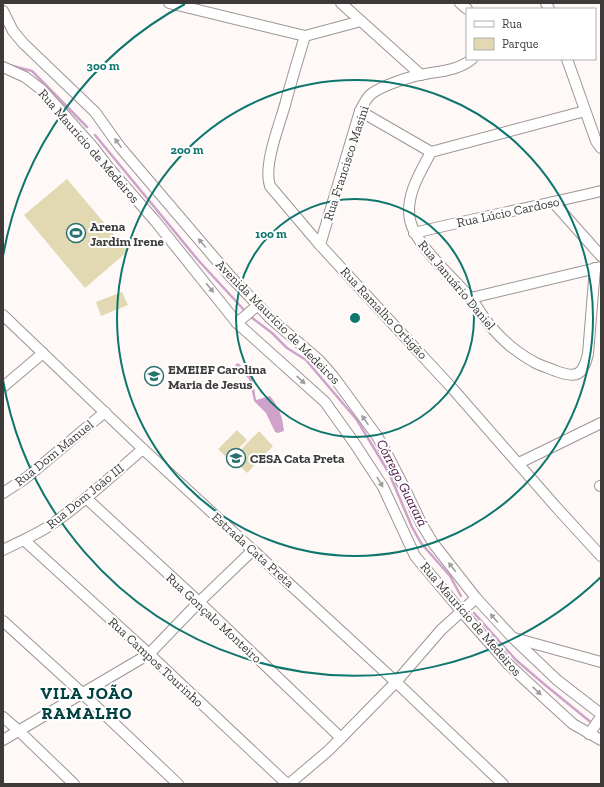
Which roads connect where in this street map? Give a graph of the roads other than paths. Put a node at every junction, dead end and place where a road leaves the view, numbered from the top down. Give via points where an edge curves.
1 (170, 3) edge
2 (341, 3) edge
3 (3, 11) edge
4 (361, 20) junction
5 (305, 36) junction
6 (471, 60) edge
7 (567, 60) edge
8 (3, 67) edge
9 (421, 75) junction
10 (360, 111) junction
11 (585, 112) junction
12 (601, 148) edge
13 (431, 152) junction
14 (601, 191) edge
15 (553, 202) junction
16 (414, 233) junction
17 (320, 245) junction
18 (601, 256) edge
19 (598, 267) edge
20 (470, 298) junction
21 (258, 305) junction
22 (3, 315) edge
23 (237, 322) junction
24 (43, 353) junction
25 (3, 387) edge
26 (105, 412) junction
27 (601, 423) edge
28 (143, 449) junction
29 (519, 463) junction
30 (3, 493) edge
31 (86, 498) junction
32 (24, 540) junction
33 (3, 550) edge
34 (253, 550) junction
35 (601, 556) edge
36 (476, 598) junction
37 (199, 602) junction
38 (462, 612) junction
39 (3, 621) edge
40 (513, 638) junction
41 (546, 648) junction
42 (149, 654) junction
43 (539, 662) junction
44 (601, 662) edge
45 (396, 682) junction
46 (82, 693) junction
47 (601, 715) edge
48 (3, 717) edge
49 (19, 730) junction
50 (589, 734) junction
51 (341, 738) junction
52 (3, 740) edge
53 (601, 740) edge
54 (74, 784) edge
55 (178, 784) edge
56 (288, 784) edge
57 (503, 784) edge

1 - 5 street
2 - 4 street
21 -> 3 street, Avenida Maurício de Medeiros via 230,276 120,147 95,112 23,43 13,31
4 - 5 street
4 - 9 street
5 - 17 street, Rua Ramalho Ortigão via 273,146 268,180 270,186
6 - 9 street, Rua Francisco Masini via 450,70
7 - 11 street
8 -> 23 street, Rua Mauricio de Medeiros via 42,90 93,147
9 - 10 street, Rua Francisco Masini via 376,91
10 - 13 street
10 - 17 street, Rua Francisco Masini
11 - 12 street
11 - 13 street
13 - 16 street, Rua Januário Daniel via 418,176 410,199 410,220
14 - 15 street, Rua Lúcio Cardoso
15 - 16 street, Rua Lúcio Cardoso
15 - 18 street
16 - 20 street, Rua Januário Daniel
17 - 29 street, Rua Ramalho Ortigão
19 - 20 street
19 - 20 street, Rua Januário Daniel via 588,354 585,367 574,375 534,363 511,346 489,324
21 - 23 street
36 -> 21 street, Avenida Maurício de Medeiros via 433,543 380,442 333,376
22 - 24 street, Estrada Cata Preta
23 -> 38 street, Rua Mauricio de Medeiros via 325,402 383,487 415,556
24 - 25 street
24 - 26 street, Estrada Cata Preta
26 - 28 street, Estrada Cata Preta
26 - 30 street, Rua Dom Manuel via 26,478
27 - 29 street
28 - 31 street, Rua Dom João III
28 - 34 street, Estrada Cata Preta
29 - 35 street, Rua Ramalho Ortigão
31 - 32 street, Rua Dom João III via 52,524
31 - 37 street, Rua Gonçalo Monteiro
32 - 33 street, Rua Dom João III
32 - 42 street, Rua Campos Tourinho
34 - 37 street
34 - 45 street, Estrada Cata Preta
36 - 38 street
40 -> 36 street, Avenida Maurício de Medeiros
37 - 42 street
37 - 51 street, Rua Gonçalo Monteiro
38 - 45 street via 441,630
38 -> 50 street, Rua Mauricio de Medeiros via 508,664 574,724
39 - 46 street
40 - 41 street
40 - 43 street, Avenida Maurício de Medeiros
41 - 43 street via 539,653
41 - 44 street
42 - 46 street
42 - 56 street, Rua Campos Tourinho
43 - 47 street, Avenida Maurício de Medeiros
45 - 51 street
45 - 57 street, Estrada Cata Preta
46 - 49 street
46 - 55 street
47 - 50 street
48 - 49 street
49 - 52 street
49 - 54 street
50 - 53 street, Rua Mauricio de Medeiros
51 - 56 street

